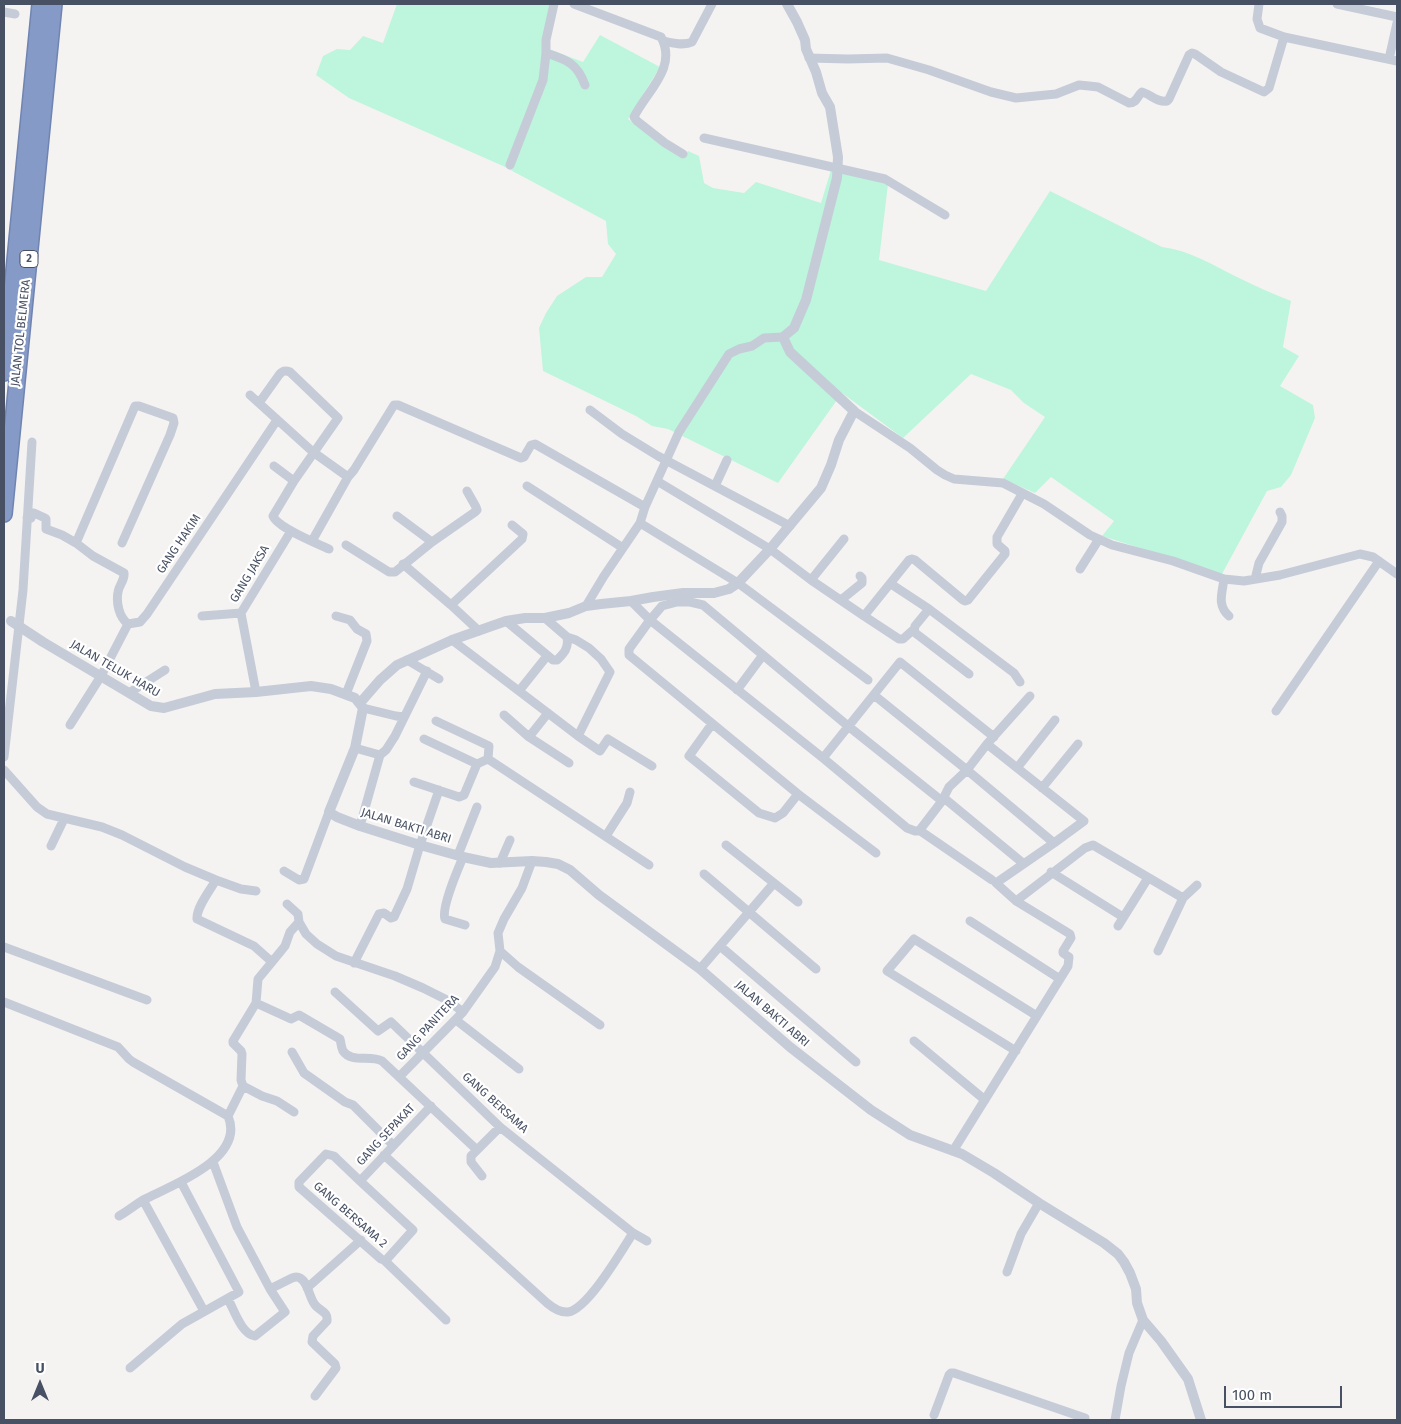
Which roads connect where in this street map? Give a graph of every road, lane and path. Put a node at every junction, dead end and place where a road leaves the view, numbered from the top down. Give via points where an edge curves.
1 (40, 4) edge
2 (54, 4) edge
3 (554, 4) edge
4 (574, 4) edge
5 (712, 4) edge
6 (787, 4) edge
7 (1259, 4) edge
8 (1337, 4) edge
9 (4, 12) edge
10 (15, 14) dead end
11 (1397, 17) edge
12 (1397, 23) edge
13 (1284, 37) junction
14 (664, 41) junction
15 (546, 53) junction
16 (809, 58) junction
17 (1393, 60) edge
18 (585, 85) dead end
19 (704, 138) dead end
20 (683, 154) dead end
21 (510, 165) dead end
22 (838, 168) junction
23 (945, 215) dead end
24 (783, 337) junction
25 (4, 372) edge
26 (250, 395) dead end
27 (259, 403) junction
28 (590, 410) dead end
29 (854, 411) junction
30 (277, 420) junction
31 (32, 442) dead end
32 (314, 452) junction
33 (666, 459) junction
34 (727, 460) dead end
35 (274, 466) dead end
36 (348, 477) junction
37 (294, 481) junction
38 (657, 481) junction
39 (527, 486) dead end
40 (715, 486) junction
41 (467, 491) dead end
42 (1022, 494) junction
43 (645, 508) junction
44 (1280, 512) dead end
45 (4, 514) edge
46 (397, 516) dead end
47 (27, 518) junction
48 (640, 523) junction
49 (512, 525) dead end
50 (790, 526) junction
51 (291, 531) junction
52 (844, 539) dead end
53 (1099, 539) junction
54 (312, 541) junction
55 (432, 542) junction
56 (76, 543) junction
57 (122, 543) dead end
58 (346, 545) dead end
59 (623, 548) junction
60 (329, 549) dead end
61 (770, 549) junction
62 (1379, 561) junction
63 (403, 564) junction
64 (1080, 569) dead end
65 (1397, 574) edge
66 (860, 576) dead end
67 (1224, 579) junction
68 (1255, 579) junction
69 (811, 580) junction
70 (738, 583) junction
71 (891, 584) junction
72 (842, 600) junction
73 (631, 601) junction
74 (451, 604) junction
75 (586, 606) junction
76 (929, 609) junction
77 (241, 613) junction
78 (202, 616) dead end
79 (336, 616) dead end
80 (864, 616) junction
81 (1229, 616) dead end
82 (545, 618) junction
83 (650, 620) junction
84 (506, 621) junction
85 (15, 624) junction
86 (128, 624) junction
87 (914, 630) junction
88 (478, 631) junction
89 (567, 637) junction
90 (452, 640) junction
91 (762, 655) junction
92 (547, 656) junction
93 (407, 660) junction
94 (165, 670) dead end
95 (426, 671) junction
96 (969, 674) dead end
97 (101, 676) junction
98 (439, 679) dead end
99 (868, 680) dead end
100 (1020, 682) dead end
101 (737, 690) junction
102 (519, 691) junction
103 (256, 692) junction
104 (129, 693) junction
105 (346, 694) junction
106 (874, 695) junction
107 (1030, 696) dead end
108 (362, 706) junction
109 (1276, 711) dead end
110 (548, 713) junction
111 (504, 715) dead end
112 (404, 717) junction
113 (1055, 720) dead end
114 (436, 721) dead end
115 (70, 724) dead end
116 (712, 724) junction
117 (848, 726) junction
118 (578, 736) junction
119 (529, 737) junction
120 (424, 739) dead end
121 (991, 741) junction
122 (1078, 744) dead end
123 (355, 748) junction
124 (380, 755) junction
125 (4, 757) edge
126 (822, 758) junction
127 (488, 759) junction
128 (569, 763) dead end
129 (478, 764) junction
130 (652, 766) dead end
131 (1017, 768) junction
132 (4, 770) edge
133 (967, 770) junction
134 (414, 782) dead end
135 (1042, 788) junction
136 (439, 790) junction
137 (630, 792) dead end
138 (798, 794) junction
139 (943, 799) junction
140 (476, 807) dead end
141 (329, 812) junction
142 (64, 819) junction
143 (360, 826) junction
144 (919, 830) junction
145 (606, 836) junction
146 (510, 840) dead end
147 (1054, 844) junction
148 (420, 845) junction
149 (726, 845) dead end
150 (51, 846) dead end
151 (876, 853) dead end
152 (461, 856) junction
153 (532, 862) junction
154 (500, 863) junction
155 (1024, 864) junction
156 (649, 865) dead end
157 (284, 871) dead end
158 (1051, 872) junction
159 (704, 874) dead end
160 (1148, 878) junction
161 (216, 880) junction
162 (992, 880) dead end
163 (774, 884) junction
164 (1197, 885) dead end
165 (256, 891) dead end
166 (1183, 898) junction
167 (1016, 900) junction
168 (798, 902) dead end
169 (287, 904) dead end
170 (749, 912) junction
171 (970, 921) dead end
172 (299, 922) junction
173 (465, 925) dead end
174 (4, 946) edge
175 (720, 946) junction
176 (500, 951) junction
177 (1158, 951) dead end
178 (272, 962) junction
179 (354, 963) junction
180 (700, 968) junction
181 (816, 969) dead end
182 (1060, 979) junction
183 (335, 992) dead end
184 (147, 1000) dead end
185 (4, 1002) edge
186 (256, 1003) junction
187 (463, 1012) junction
188 (1037, 1016) junction
189 (456, 1020) junction
190 (600, 1025) dead end
191 (914, 1041) dead end
192 (1016, 1051) junction
193 (292, 1052) dead end
194 (423, 1053) junction
195 (856, 1062) dead end
196 (520, 1069) dead end
197 (399, 1077) junction
198 (244, 1086) junction
199 (985, 1100) junction
200 (431, 1106) junction
201 (294, 1112) dead end
202 (228, 1116) junction
203 (500, 1128) junction
204 (393, 1145) junction
205 (477, 1150) junction
206 (953, 1151) junction
207 (384, 1155) junction
208 (213, 1162) junction
209 (482, 1176) dead end
210 (181, 1182) junction
211 (360, 1182) junction
212 (143, 1200) junction
213 (1039, 1203) junction
214 (119, 1216) dead end
215 (633, 1233) junction
216 (361, 1240) junction
217 (647, 1241) dead end
218 (384, 1260) junction
219 (1006, 1272) dead end
220 (307, 1288) junction
221 (270, 1289) junction
222 (228, 1299) junction
223 (204, 1312) junction
224 (446, 1320) dead end
225 (1143, 1320) junction
226 (130, 1368) dead end
227 (315, 1396) dead end
228 (934, 1414) dead end
229 (1085, 1420) edge
230 (1115, 1420) edge
231 (1200, 1420) edge

1 - 25 highway, JALAN TOL BELMERA / 2
2 - 45 highway, JALAN TOL BELMERA / 2
3 - 15 street
4 - 14 street via 654,33
5 - 14 street via 692,42
6 - 16 street via 805,40
7 - 13 street via 1256,19 1260,28
8 - 11 street
9 - 10 street
12 - 17 street
13 - 16 street via 1269,88 1264,92 1221,72 1192,53 1169,99 1162,102 1142,92 1136,101 1129,103 1098,87 1079,85 1056,94 1016,98 887,58
13 - 17 street
14 - 20 street via 664,70 634,118
15 - 18 street via 572,64 580,72
15 - 21 street via 543,80
16 - 22 street via 830,107
19 - 22 street
22 - 23 street via 885,179
22 - 24 street via 806,300 794,328
24 - 29 street via 790,352
24 - 33 street via 764,338 728,354 679,432
26 - 27 street
27 - 30 street
27 - 32 street via 282,372 290,372 338,418
28 - 33 street via 622,434
29 - 42 street via 945,475 954,479 1000,482
29 - 50 street via 821,488
30 - 32 street
30 - 86 street, GANG HAKIM via 147,614 140,622
31 - 47 street
32 - 36 street
32 - 37 street
33 - 38 street
33 - 40 street
34 - 40 street
35 - 37 street
36 - 43 street via 391,408 398,405 521,458 534,444
36 - 54 street
37 - 51 street via 273,516
38 - 43 street
38 - 61 street
39 - 59 street
40 - 50 street
41 - 55 street via 476,510
42 - 53 street
42 - 71 street via 997,537 997,544 1005,554 968,600 963,600 912,559
43 - 48 street
44 - 68 street via 1282,522 1259,564
46 - 55 street
47 - 56 street via 31,518 33,513 45,518 46,529
47 - 85 street via 23,590
48 - 59 street
48 - 70 street
49 - 74 street via 522,534 522,539
50 - 61 street
51 - 54 street
51 - 77 street, GANG JAKSA
52 - 69 street
53 - 64 street
53 - 67 street
54 - 60 street
55 - 63 street
56 - 57 street via 135,406 139,406 173,418 174,423
56 - 86 street via 124,573 117,592 118,608
58 - 63 street via 389,572 395,572
59 - 75 street
61 - 69 street
61 - 70 street
62 - 65 street
62 - 68 street via 1369,555 1356,555
62 - 109 street
63 - 74 street
66 - 72 street via 862,583
67 - 68 street
67 - 81 street via 1220,603
69 - 72 street
70 - 73 street via 721,592 683,593
70 - 99 street
71 - 76 street
71 - 80 street
72 - 80 street
73 - 75 street
73 - 83 street
74 - 88 street
75 - 82 street
76 - 87 street
76 - 100 street via 1014,673
77 - 78 street
77 - 103 street, GANG JAKSA
79 - 105 street via 350,620 367,637
80 - 87 street via 898,638 903,639
82 - 84 street
82 - 89 street
83 - 91 street via 662,606 698,603
83 - 101 street
83 - 116 street via 629,650 629,656
84 - 88 street
84 - 92 street
85 - 97 street, JALAN TELUK HARU
85 - 125 street
86 - 97 street
87 - 96 street
88 - 90 street
89 - 92 street via 567,648 557,660
89 - 118 street via 589,648 610,672
90 - 93 street
90 - 102 street
91 - 101 street
91 - 117 street
92 - 102 street
93 - 95 street
93 - 108 street via 389,672
94 - 104 street
95 - 98 street
95 - 112 street
97 - 104 street, JALAN TELUK HARU
97 - 115 street
101 - 126 street
102 - 110 street
103 - 104 street, JALAN TELUK HARU via 215,694 164,708 151,706
103 - 105 street, JALAN TELUK HARU via 311,686
105 - 108 street, JALAN TELUK HARU via 356,698
106 - 117 street
106 - 121 street via 900,662
106 - 133 street
107 - 121 street
108 - 112 street
108 - 123 street
110 - 118 street
110 - 119 street
111 - 119 street
112 - 124 street via 395,736
113 - 131 street
114 - 127 street via 489,746
116 - 138 street
116 - 138 street via 689,756 759,813 775,818
117 - 126 street
117 - 139 street
118 - 130 street via 600,751 608,739
119 - 128 street
120 - 129 street
121 - 131 street
121 - 133 street
122 - 135 street
123 - 124 street
123 - 141 street
124 - 143 street
126 - 144 street via 907,828 915,832
127 - 129 street
127 - 145 street
129 - 136 street via 464,795 459,797
131 - 135 street
132 - 142 street via 37,807
133 - 139 street
133 - 147 street
134 - 136 street
135 - 147 street via 1084,821
136 - 148 street
137 - 145 street via 627,803
138 - 151 street
139 - 144 street
139 - 155 street
140 - 152 street
141 - 143 street, JALAN BAKTI ABRI
141 - 157 street via 304,879 299,880
142 - 150 street
142 - 161 street via 122,835
143 - 148 street, JALAN BAKTI ABRI
144 - 162 street
145 - 156 street
146 - 154 street
147 - 155 street
148 - 152 street, JALAN BAKTI ABRI
148 - 179 street via 407,889 394,917 380,914
149 - 163 street
152 - 154 street, JALAN BAKTI ABRI
152 - 173 street via 443,915 445,919
153 - 154 street, JALAN BAKTI ABRI
153 - 176 street, GANG PANITERA via 498,933
153 - 180 street, JALAN BAKTI ABRI via 558,864 570,870 599,895
155 - 167 street via 996,883
158 - 160 street via 1093,845
158 - 160 street via 1120,921
158 - 167 street
159 - 170 street
160 - 166 street
161 - 165 street
161 - 178 street via 196,915 197,919 254,946
163 - 168 street
163 - 170 street
164 - 166 street
166 - 177 street
167 - 182 street via 1070,934 1063,951 1070,960
169 - 172 street via 298,914
170 - 175 street
170 - 181 street
171 - 182 street
172 - 178 street
172 - 179 street via 317,944
174 - 184 street
175 - 180 street
175 - 195 street
176 - 187 street, GANG PANITERA via 495,967
176 - 190 street
178 - 186 street via 258,979
179 - 187 street via 423,988
180 - 206 street, JALAN BAKTI ABRI via 790,1047 871,1110 910,1135
182 - 188 street
183 - 194 street, GANG BERSAMA via 378,1031 391,1022
185 - 202 street via 118,1047 133,1062
186 - 197 street via 292,1020 299,1015 340,1039 348,1056 379,1060
186 - 198 street via 233,1041 242,1051 241,1080
187 - 189 street, GANG PANITERA
188 - 192 street
188 - 192 street via 914,939 887,971
189 - 194 street, GANG PANITERA
189 - 196 street
191 - 199 street
192 - 199 street
193 - 204 street via 304,1073 354,1106
194 - 197 street, GANG PANITERA
194 - 203 street, GANG BERSAMA
197 - 200 street
198 - 201 street
198 - 202 street
199 - 206 street
200 - 204 street, GANG SEPAKAT
200 - 205 street
202 - 208 street via 230,1133 227,1144
203 - 205 street
203 - 215 street, GANG BERSAMA
204 - 207 street, GANG SEPAKAT
205 - 209 street via 470,1156 470,1162
206 - 213 street, JALAN BAKTI ABRI
207 - 211 street, GANG SEPAKAT
207 - 215 street via 558,1311 571,1311 581,1304 615,1262
208 - 210 street
208 - 221 street via 237,1227
210 - 212 street
210 - 222 street via 239,1292
211 - 216 street, GANG BERSAMA 2 via 334,1156 326,1154 298,1187
211 - 218 street, GANG BERSAMA 2 via 414,1230
212 - 214 street
212 - 223 street
213 - 219 street
213 - 225 street, JALAN BAKTI ABRI via 1118,1254 1130,1273
215 - 217 street, GANG BERSAMA
216 - 218 street, GANG BERSAMA 2
216 - 220 street
218 - 224 street
220 - 221 street via 300,1278 295,1277
220 - 227 street via 316,1306 328,1318 312,1342 336,1368
221 - 222 street via 285,1312 255,1336 245,1331
222 - 223 street
223 - 226 street via 182,1324
225 - 230 street via 1129,1353
225 - 231 street, JALAN BAKTI ABRI via 1188,1379
228 - 229 street via 950,1373 954,1373

